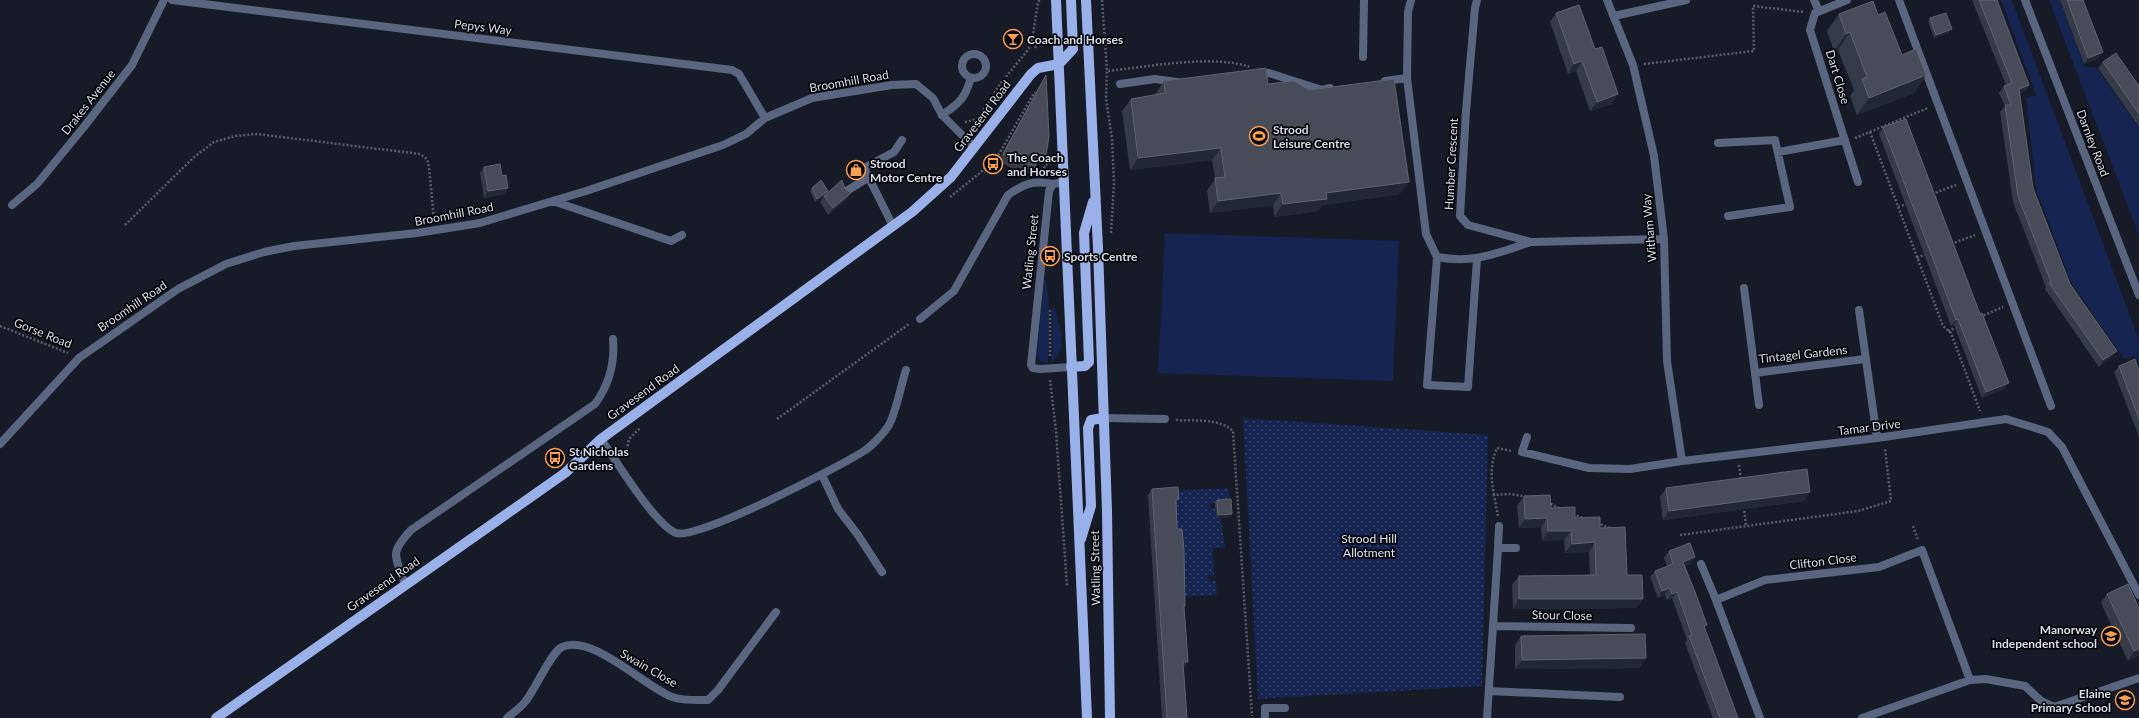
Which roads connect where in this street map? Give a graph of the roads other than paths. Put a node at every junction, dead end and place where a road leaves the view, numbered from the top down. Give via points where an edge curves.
1 (164, 0) edge
2 (172, 0) edge
3 (1056, 0) edge
4 (1071, 0) edge
5 (1086, 0) edge
6 (1364, 0) edge
7 (1411, 0) edge
8 (1477, 0) edge
9 (1607, 0) edge
10 (1686, 0) edge
11 (1814, 0) edge
12 (1847, 0) edge
13 (1899, 0) edge
14 (2025, 0) edge
15 (1817, 12) junction
16 (1614, 16) junction
17 (1364, 57) dead end
18 (1059, 64) junction
19 (1247, 76) edge
20 (971, 78) dead end
21 (1407, 78) junction
22 (1187, 82) edge
23 (1376, 82) edge
24 (1120, 84) dead end
25 (1337, 87) edge
26 (942, 115) junction
27 (765, 118) junction
28 (902, 140) dead end
29 (1845, 141) junction
30 (1718, 143) dead end
31 (975, 148) junction
32 (1778, 152) junction
33 (869, 177) junction
34 (1065, 182) junction
35 (1858, 182) dead end
36 (1053, 184) junction
37 (845, 192) edge
38 (1095, 195) junction
39 (553, 201) junction
40 (12, 205) dead end
41 (1728, 216) dead end
42 (893, 226) junction
43 (682, 235) dead end
44 (1664, 239) junction
45 (1531, 242) junction
46 (1437, 257) junction
47 (1477, 259) junction
48 (1744, 288) dead end
49 (2139, 295) edge
50 (1859, 310) dead end
51 (920, 319) road end
52 (613, 339) dead end
53 (1865, 359) junction
54 (1071, 367) junction
55 (906, 370) dead end
56 (1755, 373) junction
57 (1759, 405) dead end
58 (2051, 406) dead end
59 (1103, 418) junction
60 (1165, 419) road end
61 (1527, 437) dead end
62 (601, 438) junction
63 (1881, 438) junction
64 (0, 444) edge
65 (1682, 461) junction
66 (822, 475) junction
67 (1499, 526) road end
68 (1079, 544) junction
69 (1498, 548) junction
70 (1516, 548) dead end
71 (1701, 564) dead end
72 (882, 572) dead end
73 (405, 584) junction
74 (2139, 596) edge
75 (1716, 600) junction
76 (776, 612) dead end
77 (1493, 626) junction
78 (1631, 628) dead end
79 (2139, 678) edge
80 (1970, 680) junction
81 (1489, 691) junction
82 (1620, 697) dead end
83 (1285, 708) dead end
84 (216, 718) edge
85 (507, 718) edge
86 (1087, 718) edge
87 (1110, 718) edge
88 (1265, 718) edge
89 (1487, 718) edge
90 (1760, 718) edge
91 (1862, 718) edge

1 - 40 street, Drakes Avenue via 132,65 37,184
2 - 27 street, Pepys Way via 732,70 739,74
3 - 18 main road, Watling Street
4 - 18 main road via 1073,49
5 - 38 main road, Watling Street
6 - 17 street
7 - 21 street via 1408,12
8 - 45 street, Humber Crescent via 1466,111 1460,216 1468,225
9 - 16 street, Witham Way
10 - 16 street
11 - 15 street
12 - 15 street
13 - 58 street
14 - 49 street, Darnley Road
15 - 29 street, Dart Close via 1810,30
16 - 44 street, Witham Way via 1633,65 1654,156
18 - 31 main road, Gravesend Road via 1038,68 1031,74
18 - 34 main road, Watling Street
19 - 25 street via 1269,74 1322,90
20 - 26 street via 966,94
21 - 23 street
21 - 46 street via 1426,234
22 - 24 street via 1155,79
26 - 27 street, Broomhill Road via 933,98 916,84 892,85 812,98
26 - 31 street, Broomhill Road
27 - 39 street, Broomhill Road via 746,134 723,145
28 - 33 street via 894,152 864,168
29 - 32 street
29 - 35 street, Dart Close
30 - 32 street via 1776,140
31 - 42 main road, Gravesend Road via 952,177
32 - 41 street via 1790,207
33 - 37 street
33 - 42 street
34 - 36 street
34 - 54 main road, Watling Street
36 - 51 street via 1024,185 1016,188 1008,196 954,291
36 - 54 street, Watling Street via 1049,191 1031,364 1036,369
38 - 54 main road, Watling Street via 1084,233 1089,362 1085,366
38 - 59 main road, Watling Street
39 - 43 street via 671,241
39 - 64 street, Broomhill Road via 480,223 303,244 264,252 226,264 196,278 166,297 79,358
42 - 62 main road, Gravesend Road
44 - 45 street, Humber Crescent
44 - 65 street, Witham Way via 1668,361
45 - 47 street
46 - 47 street via 1456,260
46 - 47 street via 1427,384 1468,387
48 - 56 street, Tintagel Gardens
50 - 53 street, Tintagel Gardens
52 - 73 street via 614,357 604,391 595,404 411,530 397,545 395,555
53 - 56 street, Tintagel Gardens
53 - 63 street, Tintagel Gardens
54 - 68 main road, Watling Street
55 - 66 street via 889,425 865,450
56 - 57 street
59 - 60 street
59 - 68 main road, Watling Street via 1091,420 1088,428 1090,506
59 - 87 main road, Watling Street
61 - 65 street, Tamar Drive via 1522,452 1589,468 1630,469
62 - 66 street via 655,515 669,529 680,533 691,533 706,528
62 - 73 main road, Gravesend Road via 565,473
63 - 65 street, Tamar Drive
63 - 74 street, Tamar Drive via 2006,419 2048,432 2062,447
66 - 72 street via 838,508
67 - 69 street
68 - 86 main road, Watling Street
69 - 70 street
69 - 77 street
71 - 75 street
73 - 84 main road, Gravesend Road
75 - 80 street, Clifton Close via 1765,580 1880,567 1922,550
75 - 90 street
76 - 85 street, Swain Close via 708,700 688,701 672,696 591,648 576,644 561,647 551,658 537,686 524,703
77 - 78 street, Stour Close
77 - 81 street
79 - 80 street via 2054,707 2041,701 2025,686 1986,679
80 - 91 street
81 - 82 street
81 - 89 street
83 - 88 street via 1265,708

